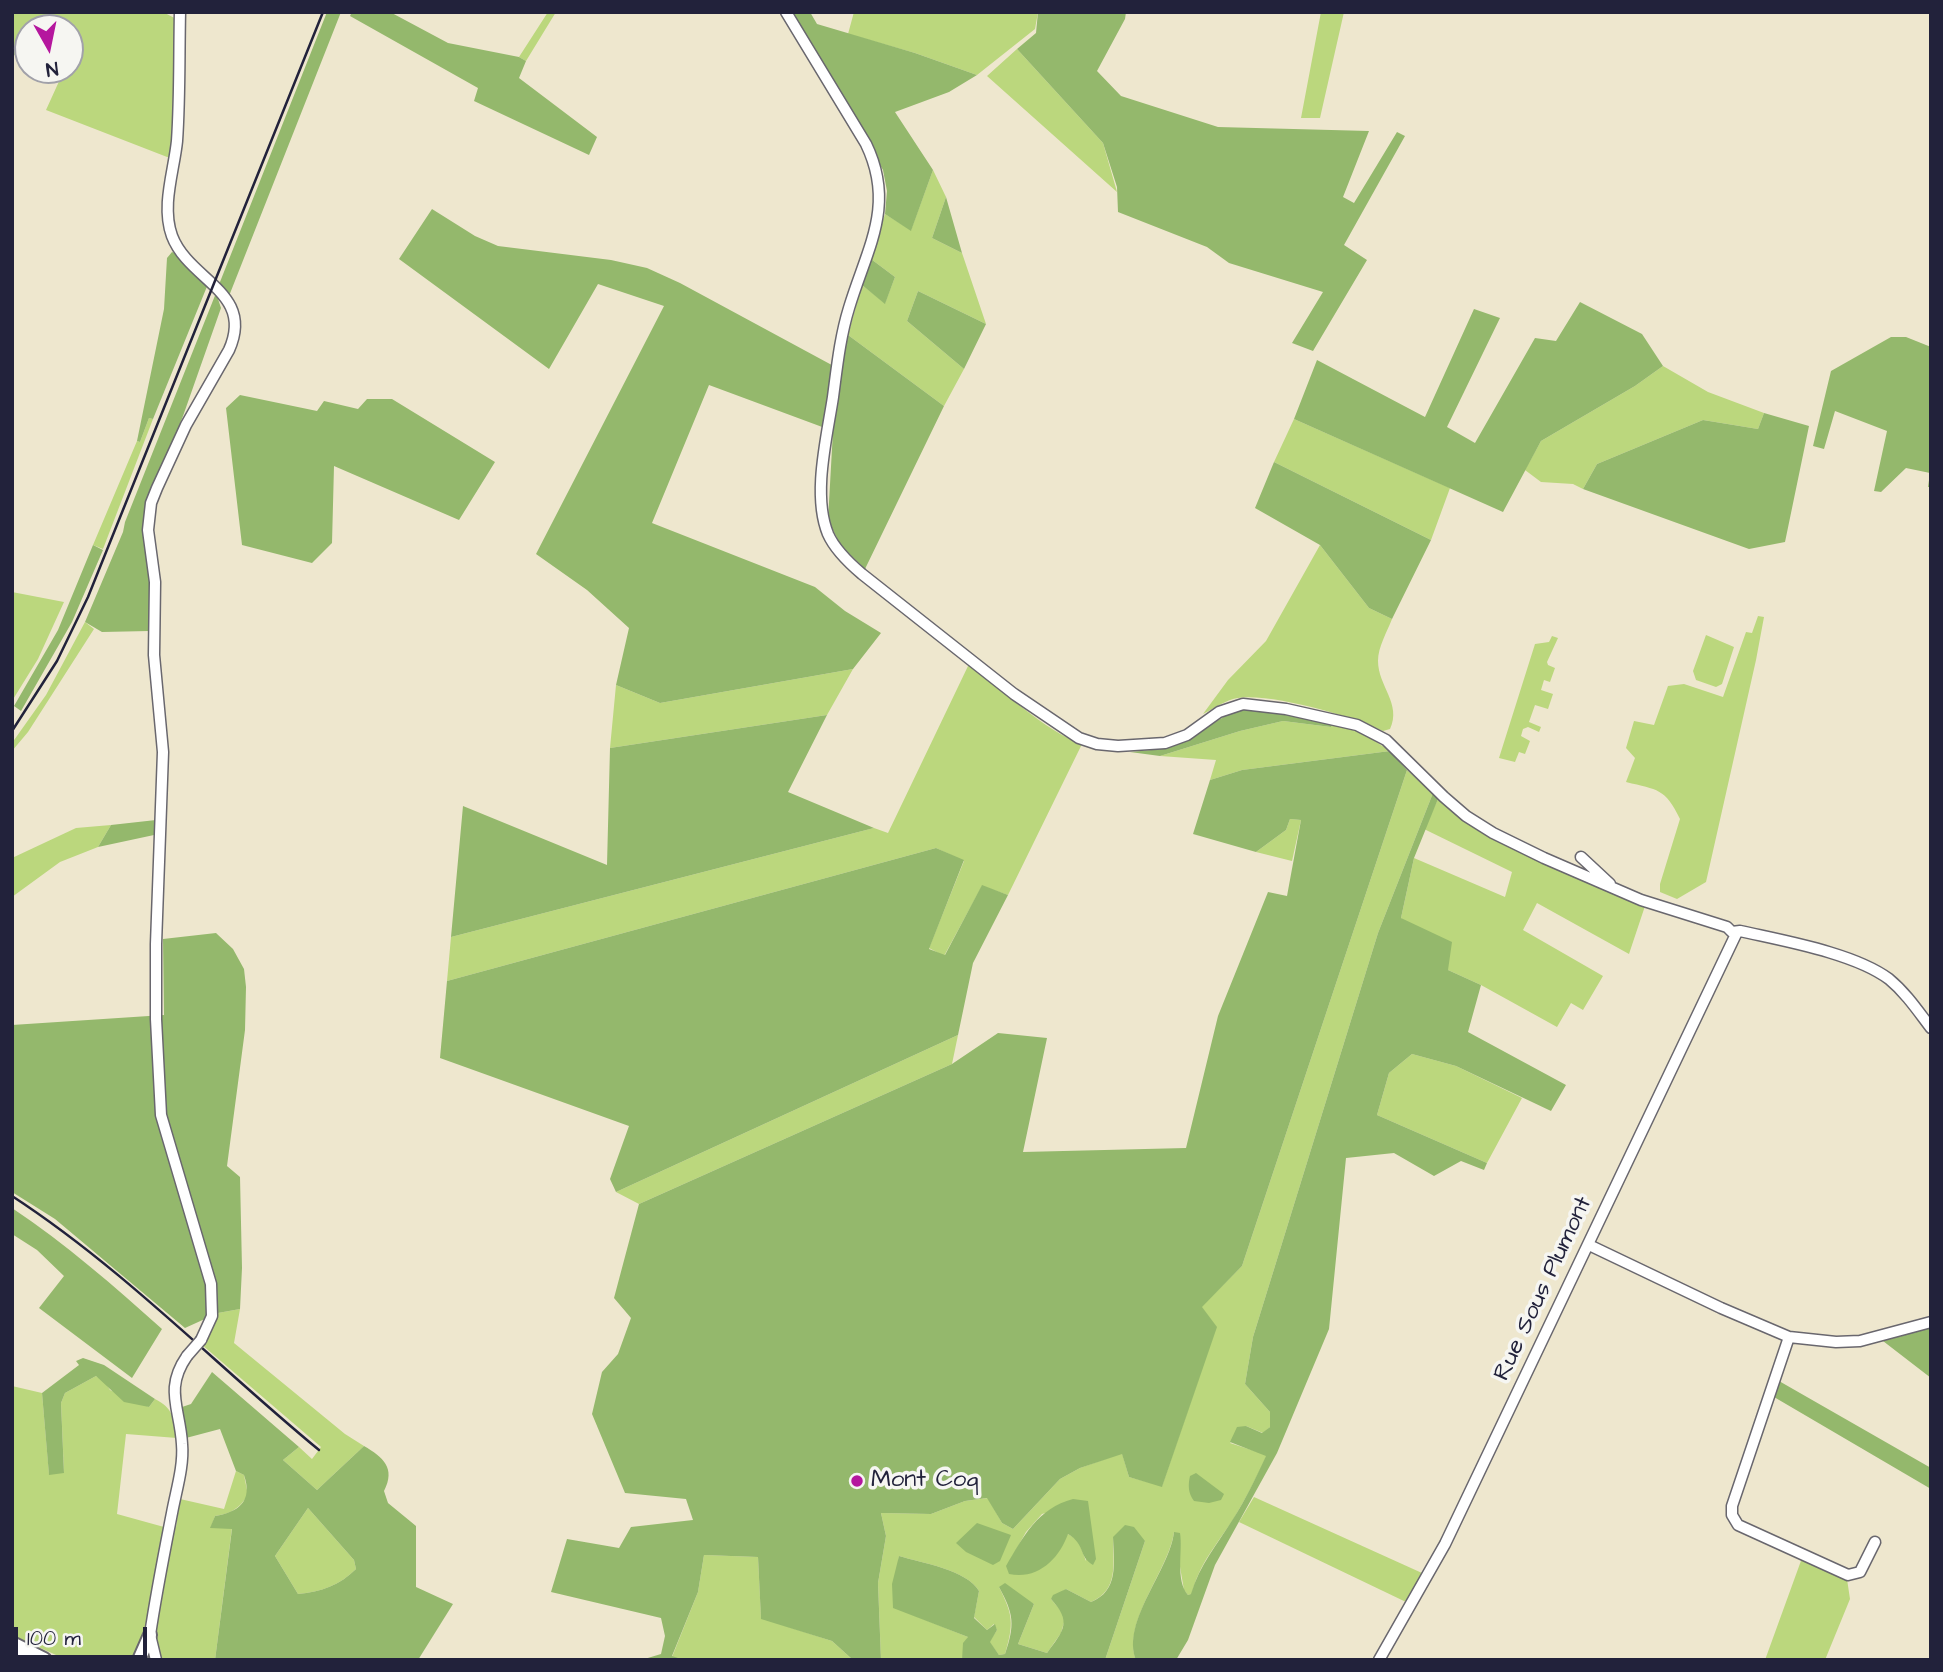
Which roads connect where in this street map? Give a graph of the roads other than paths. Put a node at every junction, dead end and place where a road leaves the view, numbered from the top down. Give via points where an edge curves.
1 (180, 12) edge
2 (786, 12) edge
3 (1581, 857) dead end
4 (1615, 889) junction
5 (1737, 932) junction
6 (1931, 1028) edge
7 (1589, 1245) junction
8 (1931, 1322) edge
9 (1789, 1337) junction
10 (1875, 1542) dead end
11 (150, 1636) junction
12 (12, 1644) edge
13 (44, 1660) edge
14 (139, 1660) edge
15 (156, 1660) edge
16 (1378, 1660) edge

1 - 11 street, bridge via 169,227 183,254 232,306 236,321 234,340 157,488 148,530 163,752 156,944 161,1115 204,1257 213,1307 209,1325 175,1383 182,1444 179,1477
2 - 4 street via 866,144 880,188 875,228 842,335 825,456 824,521 848,562 1014,694 1079,738 1118,746 1165,743 1188,735 1219,712 1243,704 1357,725 1386,740 1474,821
3 - 4 street
4 - 5 street
5 - 6 street via 1871,968 1906,996
5 - 7 street, Rue Sous Plumont
7 - 9 street
7 - 16 street, Rue Sous Plumont via 1445,1544
8 - 9 street via 1860,1340
9 - 10 street via 1732,1515 1738,1525 1848,1575 1860,1572
11 - 14 street
11 - 15 street
12 - 13 main road

